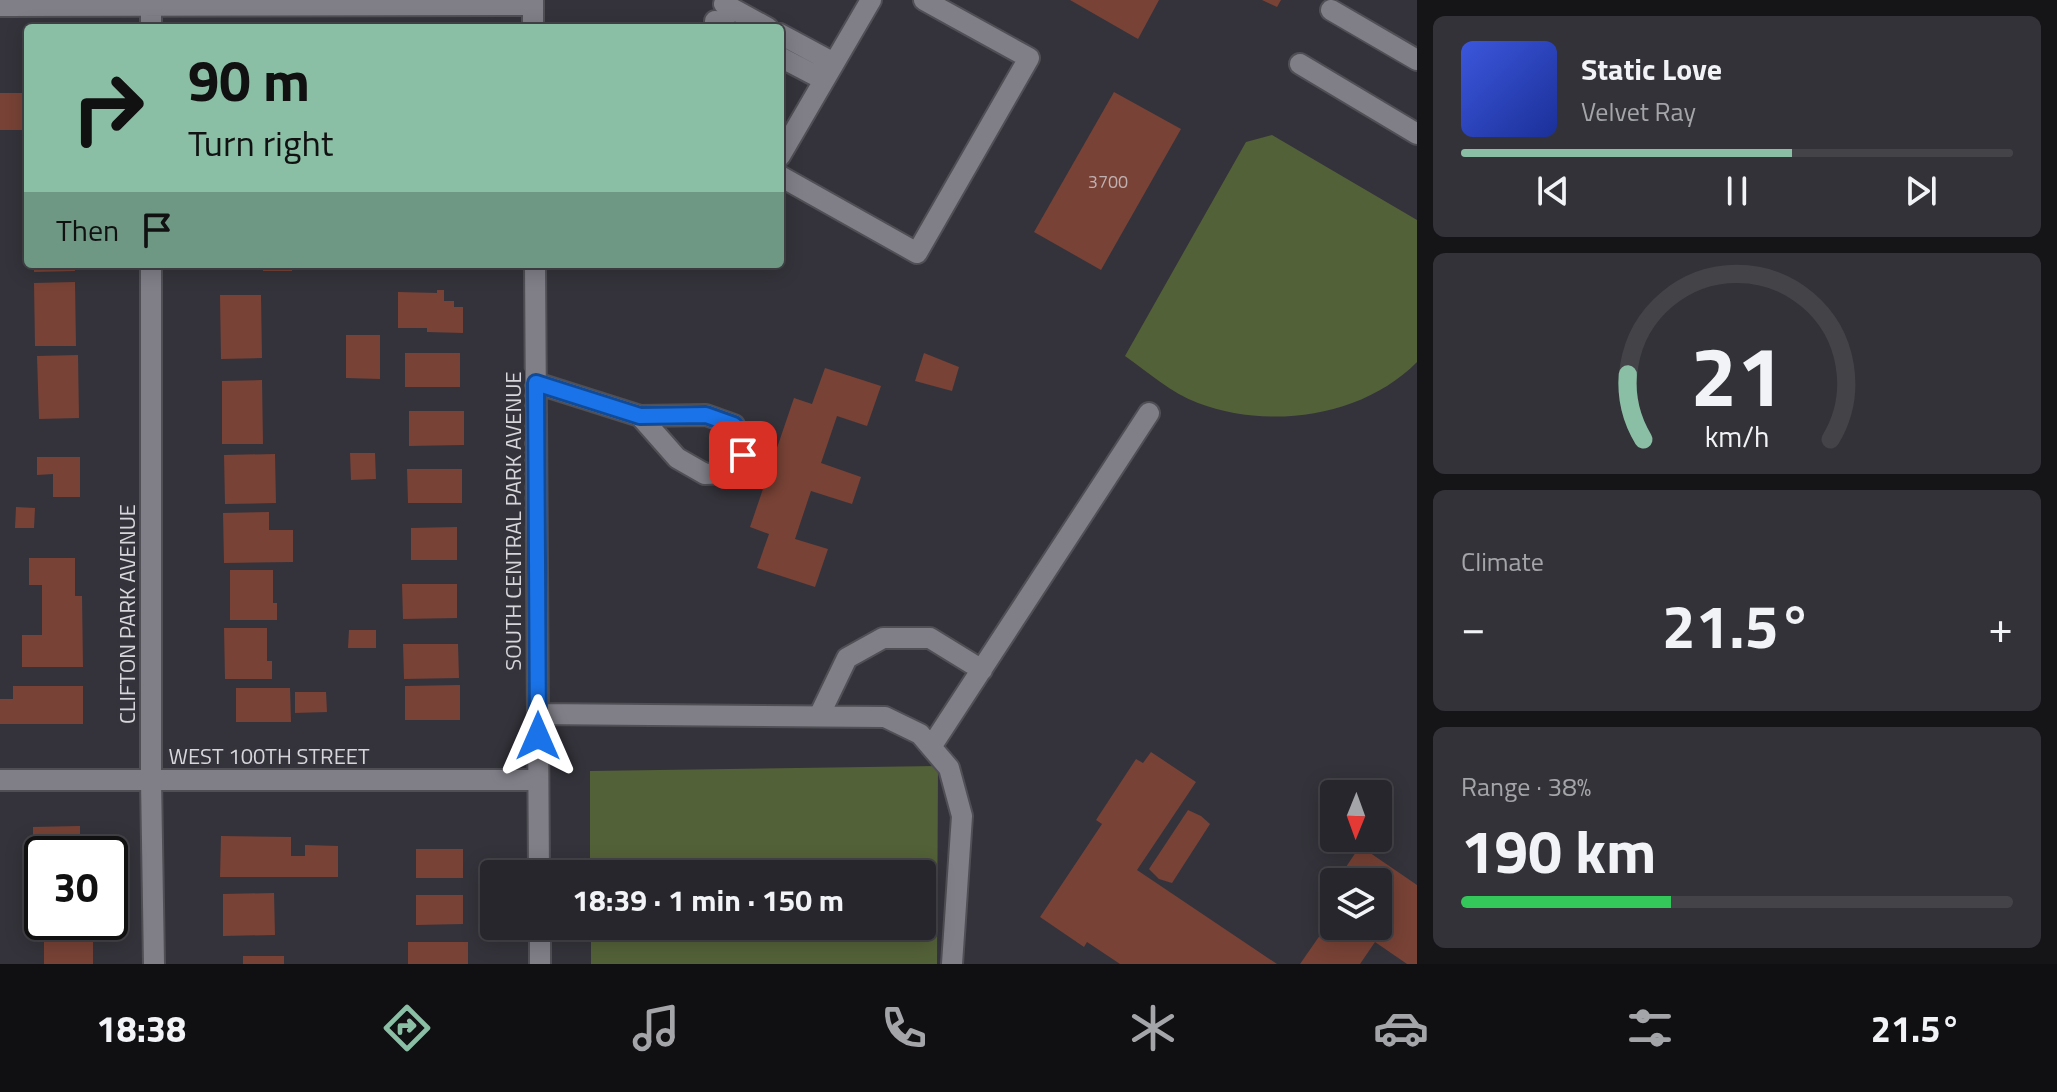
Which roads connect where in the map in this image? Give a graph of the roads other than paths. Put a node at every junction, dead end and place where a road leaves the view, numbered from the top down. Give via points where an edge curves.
1 (871, 0) edge
2 (924, 0) edge
3 (533, 2) edge
4 (151, 3) edge
5 (0, 6) edge
6 (1331, 10) dead end
7 (722, 18) edge
8 (151, 24) edge
9 (533, 24) edge
10 (750, 24) edge
11 (784, 37) edge
12 (784, 58) edge
13 (1417, 60) edge
14 (1300, 64) dead end
15 (829, 72) junction
16 (1417, 134) edge
17 (784, 149) edge
18 (784, 178) edge
19 (151, 268) edge
20 (535, 268) edge
21 (536, 383) junction
22 (1149, 413) dead end
23 (640, 416) junction
24 (982, 670) junction
25 (538, 714) junction
26 (819, 716) junction
27 (931, 747) junction
28 (0, 780) edge
29 (151, 780) junction
30 (538, 780) junction
31 (539, 860) edge
32 (540, 940) edge
33 (154, 964) edge
34 (540, 964) edge
35 (952, 964) edge

1 - 15 street
2 - 18 street via 1029,58 917,253
3 - 4 street
3 - 9 street
4 - 5 street
4 - 8 street
6 - 13 street
7 - 10 street
11 - 15 street
12 - 15 street
14 - 16 street
15 - 17 street
19 - 29 street, CLIFTON PARK AVENUE
20 - 21 street, SOUTH CENTRAL PARK AVENUE
21 - 23 street
21 - 25 street, SOUTH CENTRAL PARK AVENUE
22 - 24 street
23 - 23 street via 706,415 734,425 743,455 726,473 705,474 677,458
24 - 26 street via 930,638 883,638 847,658
24 - 27 street
25 - 26 street
25 - 30 street, SOUTH CENTRAL PARK AVENUE
26 - 27 street via 885,717 920,734
27 - 35 street via 949,768 962,816
28 - 29 street, WEST 100TH STREET
29 - 30 street, WEST 100TH STREET
29 - 33 street, CLIFTON PARK AVENUE
30 - 31 street, SOUTH CENTRAL PARK AVENUE
32 - 34 street

